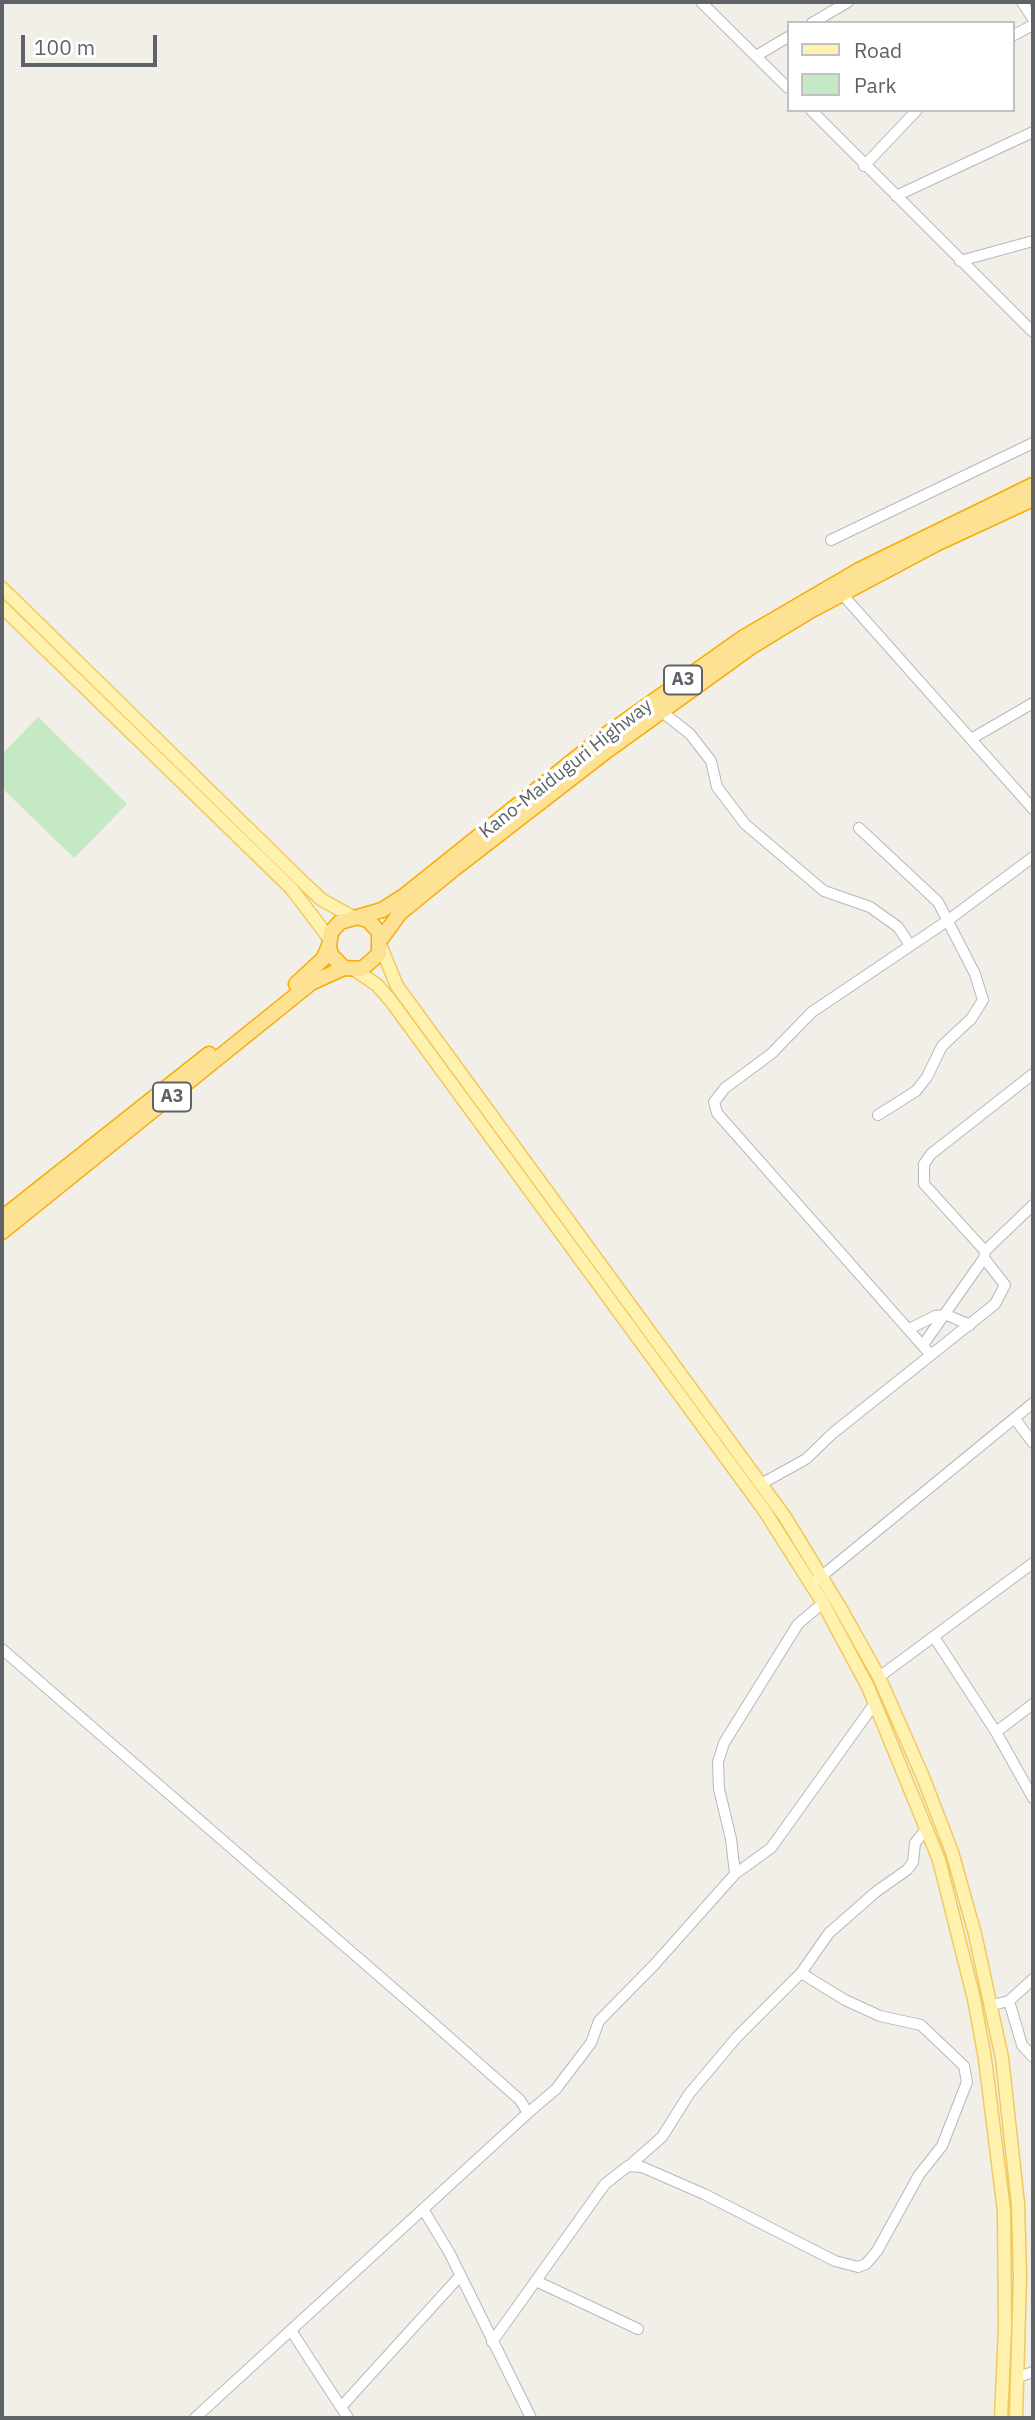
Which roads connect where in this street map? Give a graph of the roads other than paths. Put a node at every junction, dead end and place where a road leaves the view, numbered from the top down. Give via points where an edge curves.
1 (848, 2) edge
2 (1022, 2) edge
3 (706, 4) edge
4 (833, 5) edge
5 (1033, 19) edge
6 (814, 21) edge
7 (1033, 24) edge
8 (1014, 35) edge
9 (786, 38) edge
10 (756, 56) junction
11 (786, 86) edge
12 (814, 112) edge
13 (915, 112) edge
14 (1033, 132) edge
15 (864, 166) junction
16 (897, 196) junction
17 (1033, 241) edge
18 (960, 261) junction
19 (1033, 332) edge
20 (1033, 443) edge
21 (1033, 485) edge
22 (1033, 499) edge
23 (831, 540) dead end
24 (2, 588) edge
25 (842, 594) junction
26 (2, 607) edge
27 (1033, 703) edge
28 (662, 711) junction
29 (971, 738) junction
30 (1033, 809) edge
31 (859, 828) dead end
32 (1033, 857) edge
33 (357, 917) junction
34 (947, 921) junction
35 (329, 942) junction
36 (381, 943) junction
37 (910, 945) junction
38 (350, 969) junction
39 (1033, 1074) edge
40 (878, 1115) dead end
41 (1033, 1205) edge
42 (2, 1219) edge
43 (2, 1232) edge
44 (984, 1255) junction
45 (947, 1315) junction
46 (970, 1325) junction
47 (909, 1329) junction
48 (927, 1350) junction
49 (1033, 1403) edge
50 (1015, 1419) junction
51 (1033, 1443) edge
52 (761, 1484) junction
53 (1033, 1563) edge
54 (816, 1580) junction
55 (823, 1603) junction
56 (934, 1637) junction
57 (2, 1649) edge
58 (878, 1677) junction
59 (875, 1703) junction
60 (1033, 1704) edge
61 (996, 1732) junction
62 (1033, 1798) edge
63 (928, 1828) junction
64 (735, 1874) junction
65 (801, 1973) junction
66 (1033, 1979) edge
67 (1009, 2001) junction
68 (992, 2005) junction
69 (1033, 2057) edge
70 (528, 2113) junction
71 (628, 2166) junction
72 (423, 2209) junction
73 (460, 2276) junction
74 (536, 2281) junction
75 (638, 2329) dead end
76 (292, 2332) junction
77 (492, 2342) junction
78 (1033, 2372) edge
79 (1018, 2377) junction
80 (341, 2407) junction
81 (195, 2418) edge
82 (348, 2418) edge
83 (531, 2418) edge
84 (1001, 2418) edge
85 (1017, 2418) edge

1 - 4 street
2 - 5 street
3 - 10 street
4 - 6 street
7 - 8 street
9 - 10 street
10 - 11 street
12 - 15 street
13 - 15 street
14 - 16 street
15 - 16 street
16 - 18 street
17 - 18 street
18 - 19 street
20 - 23 street
21 - 33 highway, Kano-Maiduguri Highway / A3 via 859,570 744,637 600,739 382,911
22 - 25 highway, Kano-Maiduguri Highway / A3
24 - 33 main road via 322,900
25 - 28 highway, Kano-Maiduguri Highway / A3 via 751,648
25 - 29 street
26 - 35 main road via 291,888
27 - 29 street
28 - 36 highway, Kano-Maiduguri Highway / A3 via 401,913
28 - 37 street via 690,734 711,761 717,787 745,824 824,891 870,907 889,920
29 - 30 street
31 - 34 street via 938,902
32 - 34 street
33 - 35 highway, A3 via 335,926
33 - 36 highway via 374,925
34 - 37 street
34 - 40 street via 975,974 983,1000 942,1046 916,1091
35 - 38 highway via 331,955
35 - 42 highway, A3 via 323,959 305,977
36 - 38 highway, A3 via 375,960
36 - 52 main road via 397,986
37 - 47 street via 812,1013 714,1102 717,1113
38 - 43 highway, A3 via 311,983
38 - 54 main road via 370,979 391,1002
39 - 44 street via 924,1164 924,1184
41 - 44 street
44 - 45 street
44 - 46 street via 1005,1284 995,1304
45 - 46 street
45 - 47 street
45 - 48 street
46 - 48 street
47 - 48 street
48 - 52 street via 806,1459
49 - 50 street
50 - 51 street
50 - 54 street
52 - 54 main road
53 - 56 street
54 - 55 main road
54 - 58 main road
55 - 59 main road
55 - 64 street via 798,1624 724,1743 718,1762 719,1789
56 - 58 street
56 - 61 street
57 - 70 street via 423,2014
58 - 68 main road via 952,1852
59 - 63 main road
59 - 64 street via 771,1848
60 - 61 street
61 - 62 street
63 - 65 street via 915,1843 907,1870 830,1933
63 - 84 main road via 974,1999 999,2156 1006,2265
64 - 70 street via 599,2021 591,2043 556,2090
65 - 71 street via 737,2037 689,2094 662,2137
65 - 71 street via 880,2016 920,2025 964,2066 967,2082 942,2146 919,2175 866,2264 858,2267 835,2261 704,2194 642,2167
66 - 67 street
67 - 68 street
67 - 69 street via 1022,2045
68 - 79 main road via 1018,2204
70 - 72 street
71 - 74 street via 605,2184
72 - 73 street
72 - 76 street
73 - 77 street
73 - 80 street
74 - 75 street
74 - 77 street
76 - 80 street
76 - 81 street
77 - 83 street
78 - 79 street
79 - 85 main road
80 - 82 street

